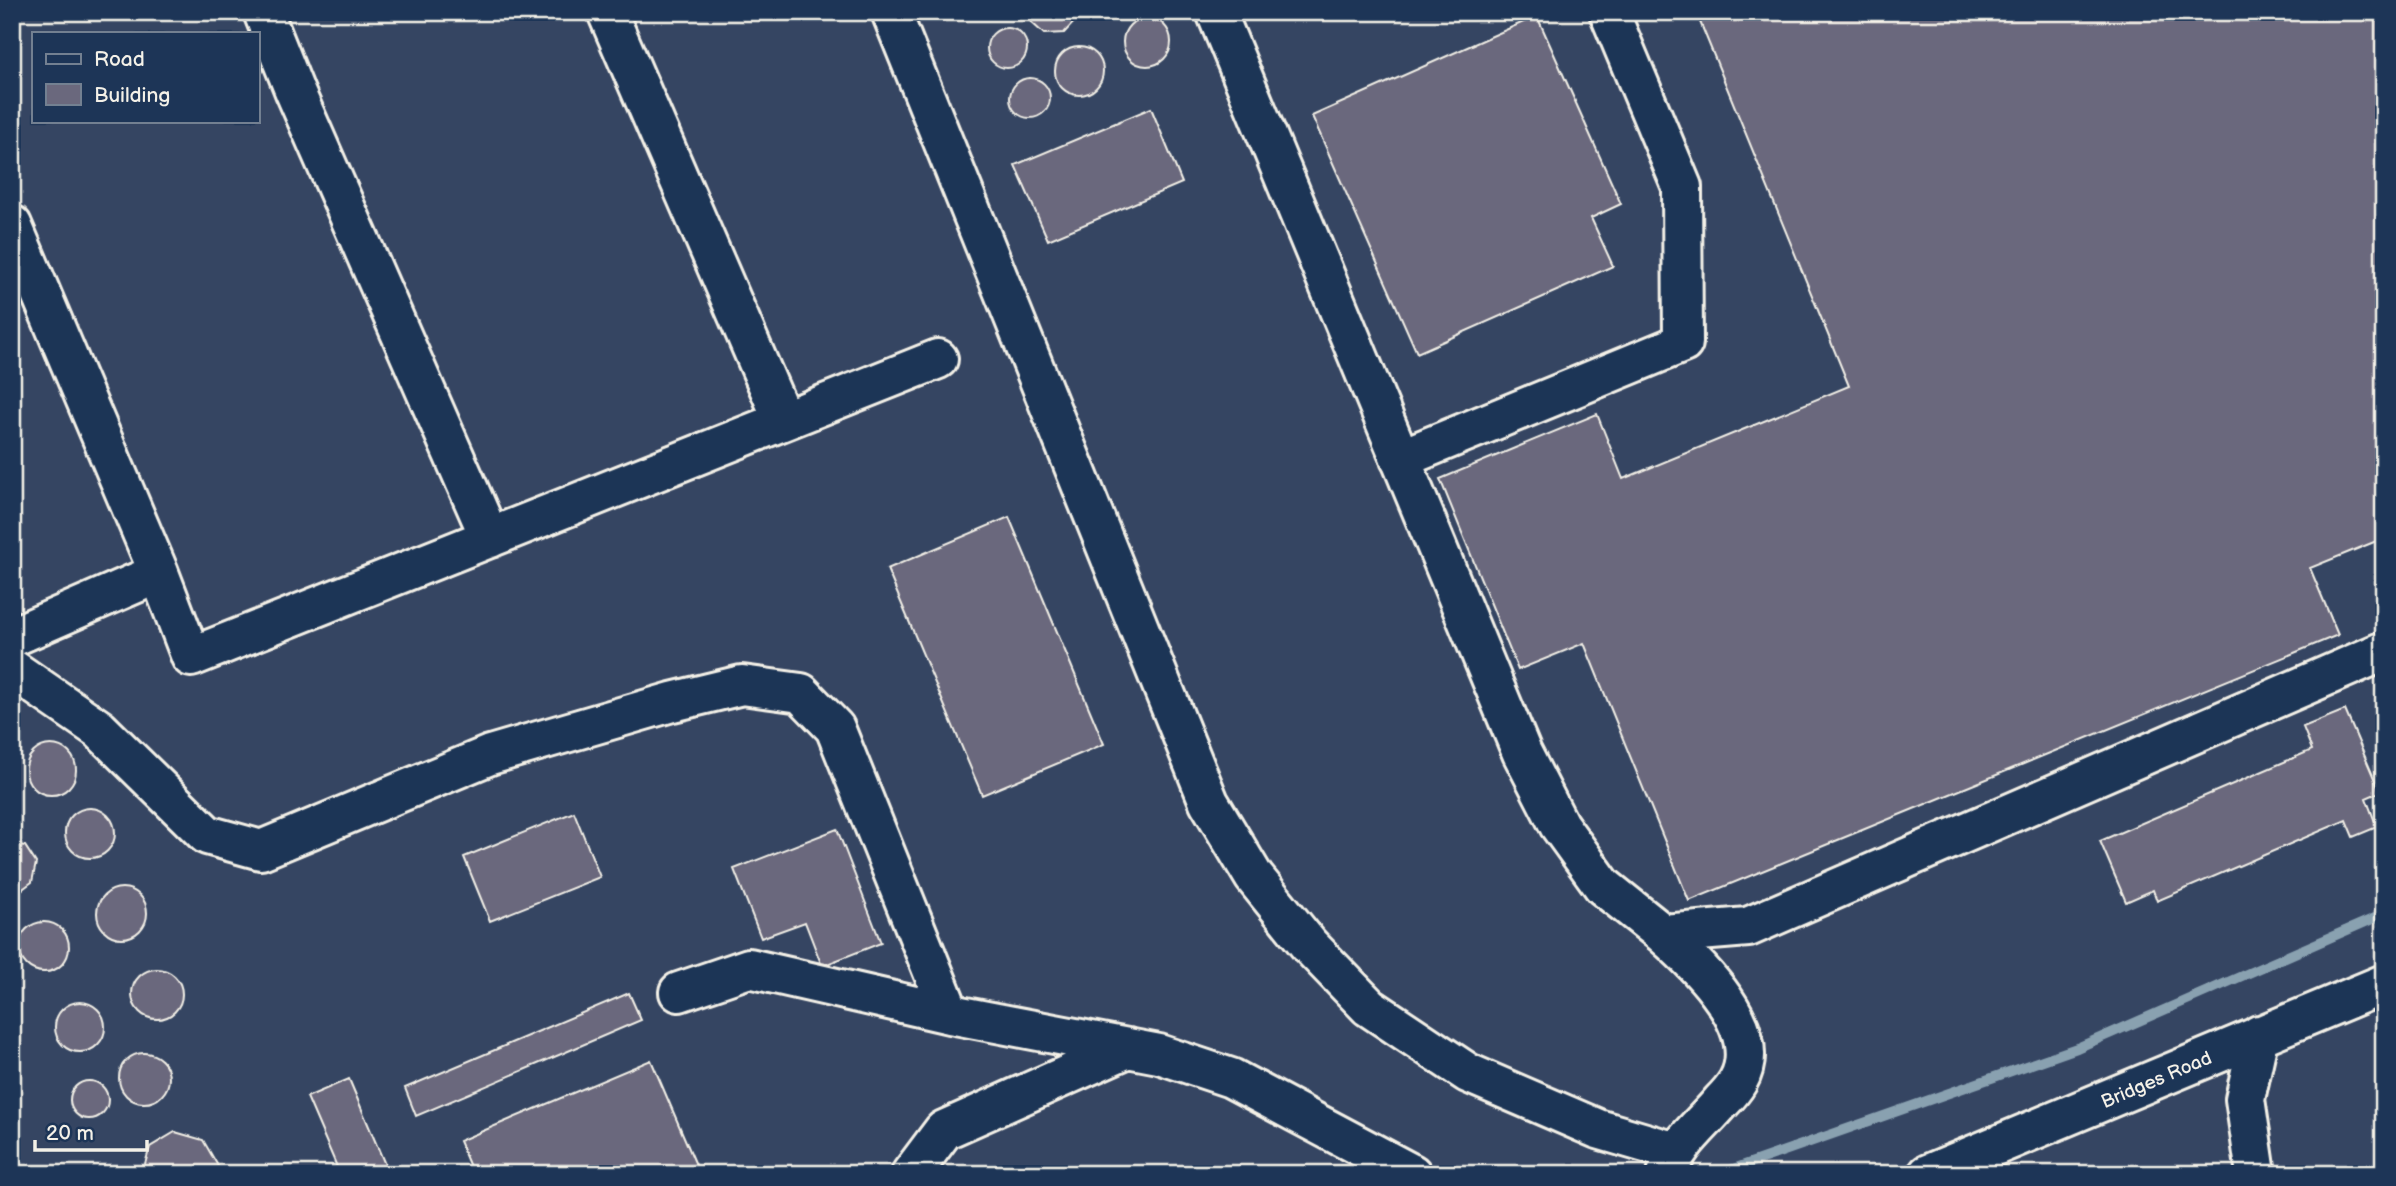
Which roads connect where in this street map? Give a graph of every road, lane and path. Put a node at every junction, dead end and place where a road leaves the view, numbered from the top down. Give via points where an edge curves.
1 (263, 12) edge
2 (607, 12) edge
3 (891, 12) edge
4 (1216, 12) edge
5 (1609, 12) edge
6 (12, 225) edge
7 (938, 359) dead end
8 (783, 420) junction
9 (1400, 459) junction
10 (490, 538) junction
11 (159, 573) junction
12 (12, 637) edge
13 (2384, 650) edge
14 (12, 669) edge
15 (1663, 934) junction
16 (2384, 984) edge
17 (679, 992) dead end
18 (950, 1014) junction
19 (2259, 1035) junction
20 (1128, 1048) junction
21 (1671, 1163) edge
22 (911, 1174) edge
23 (1412, 1174) edge
24 (1928, 1174) edge
25 (2256, 1174) edge

1 - 10 street
2 - 8 street
3 - 21 street via 1209,802 1254,877 1309,945 1369,1007 1468,1073
4 - 9 street
5 - 9 street via 1682,187 1683,343
6 - 11 street
7 - 8 street
8 - 10 street
9 - 15 street via 1522,753 1559,825 1603,886
10 - 11 street via 191,657
11 - 12 street
13 - 15 street via 1748,928
14 - 18 street via 99,729 207,835 261,850 490,755 633,713 742,685 801,693 835,728
15 - 21 street via 1698,965 1725,999 1739,1027 1744,1056 1739,1080
16 - 19 street, Bridges Road
17 - 18 street via 750,968
18 - 20 street
19 - 24 street, Bridges Road
19 - 25 street via 2245,1099
20 - 22 street via 944,1130
20 - 23 street via 1231,1078

